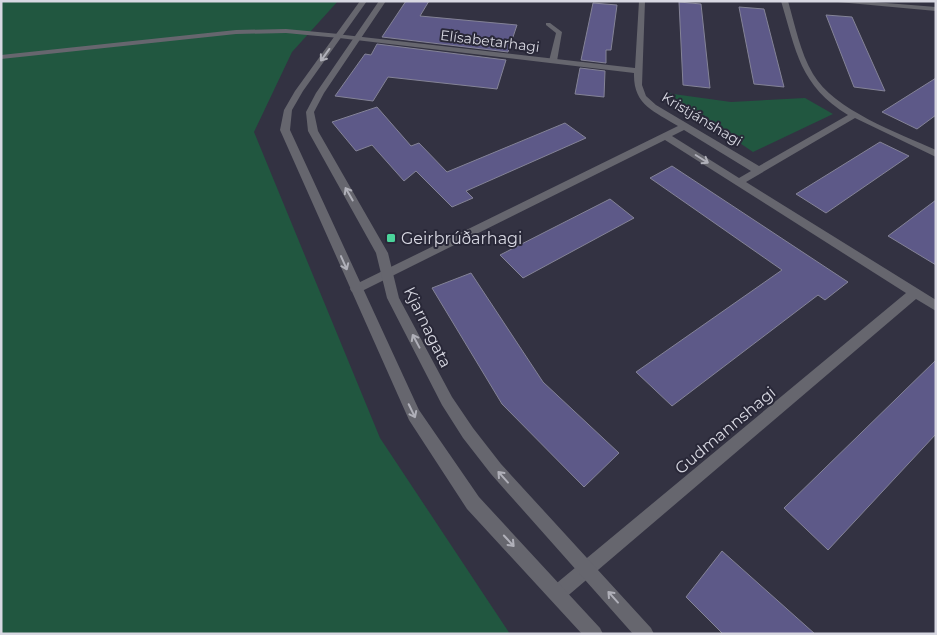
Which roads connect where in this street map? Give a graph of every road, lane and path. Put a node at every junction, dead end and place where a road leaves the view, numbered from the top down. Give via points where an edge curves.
1 (364, 1) edge
2 (383, 1) edge
3 (642, 1) edge
4 (784, 1) edge
5 (830, 1) edge
6 (934, 11) edge
7 (548, 24) dead end
8 (339, 36) junction
9 (357, 38) junction
10 (1, 57) edge
11 (553, 61) junction
12 (639, 72) junction
13 (856, 114) junction
14 (685, 126) junction
15 (665, 136) junction
16 (936, 154) edge
17 (759, 171) junction
18 (739, 182) junction
19 (387, 274) junction
20 (356, 289) junction
21 (915, 293) junction
22 (936, 306) edge
23 (587, 569) junction
24 (558, 593) junction
25 (594, 634) edge
26 (645, 634) edge

1 - 8 street
2 - 9 street, Kjarnagata
3 - 12 street, Kristjánshagi
4 - 13 street via 809,74 836,105
5 - 6 street
7 - 11 lane via 560,32
8 - 9 street, Elísabetarhagi
8 - 10 lane via 286,31 236,32
8 -> 20 street via 298,90 288,110 285,130
9 - 11 street, Elísabetarhagi
19 -> 9 street, Kjarnagata via 382,253 313,131 310,112
11 - 12 street, Elísabetarhagi
12 - 14 street, Kristjánshagi via 638,85 642,97 652,107
13 - 16 street
13 - 17 street
14 - 15 street
14 - 17 street, Kristjánshagi
15 -> 18 street
15 - 19 street
17 - 18 street
18 - 21 street
19 - 20 street
23 -> 19 street, Kjarnagata via 496,469 468,432 447,401 393,298
20 -> 24 street via 414,415 440,456 473,503
21 - 22 street
21 - 23 street, Gudmannshagi
23 - 24 street, Gudmannshagi
26 -> 23 street, Kjarnagata
24 - 25 street

